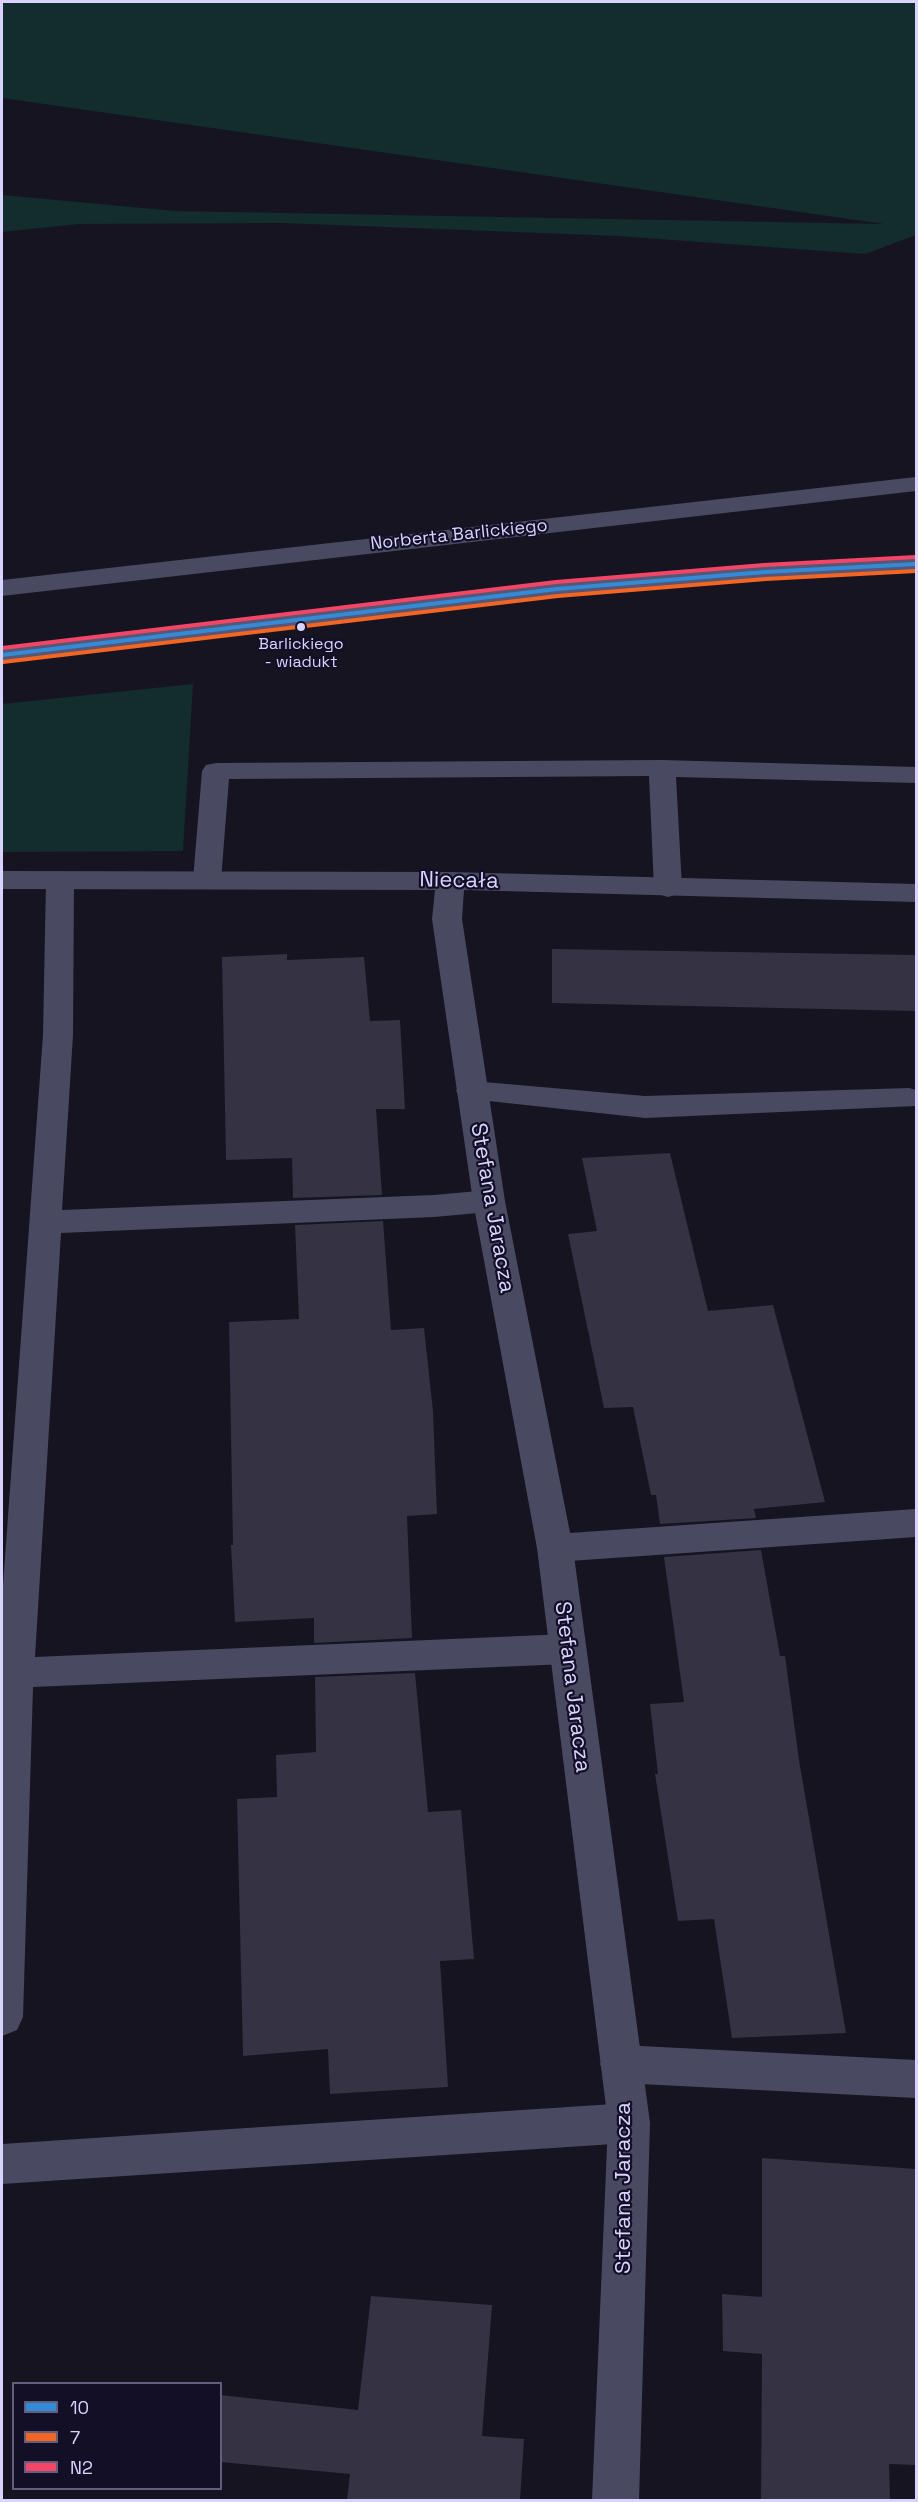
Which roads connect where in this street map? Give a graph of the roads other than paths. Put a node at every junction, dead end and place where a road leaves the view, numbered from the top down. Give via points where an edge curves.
1 (916, 484) edge
2 (916, 564) edge
3 (2, 588) edge
4 (2, 655) edge
5 (662, 768) junction
6 (916, 775) edge
7 (2, 880) edge
8 (60, 880) junction
9 (207, 880) junction
10 (450, 880) junction
11 (668, 888) junction
12 (916, 893) edge
13 (472, 1091) junction
14 (914, 1099) edge
15 (489, 1202) junction
16 (47, 1222) junction
17 (916, 1523) edge
18 (555, 1548) junction
19 (567, 1649) junction
20 (15, 1673) junction
21 (7, 1793) edge
22 (2, 2017) edge
23 (621, 2064) junction
24 (916, 2079) edge
25 (629, 2123) junction
26 (2, 2164) edge
27 (616, 2500) edge

1 - 3 street, Norberta Barlickiego
2 - 4 street via 557,589
5 - 6 street
5 - 9 street via 216,771
5 - 11 street
7 - 8 street, Niecała
8 - 9 street, Niecała
8 - 16 street via 58,1035
9 - 10 street, Niecała
10 - 11 street, Niecała
10 - 13 street, Stefana Jaracza via 447,919
11 - 12 street, Niecała
13 - 14 street via 645,1107
13 - 15 street, Stefana Jaracza
15 - 16 street
15 - 18 street, Stefana Jaracza
16 - 20 street
17 - 18 street
18 - 19 street, Stefana Jaracza
19 - 20 street
19 - 23 street, Stefana Jaracza
20 - 21 street
21 - 22 street
23 - 24 street
23 - 25 street, Stefana Jaracza
25 - 26 street
25 - 27 street, Stefana Jaracza

